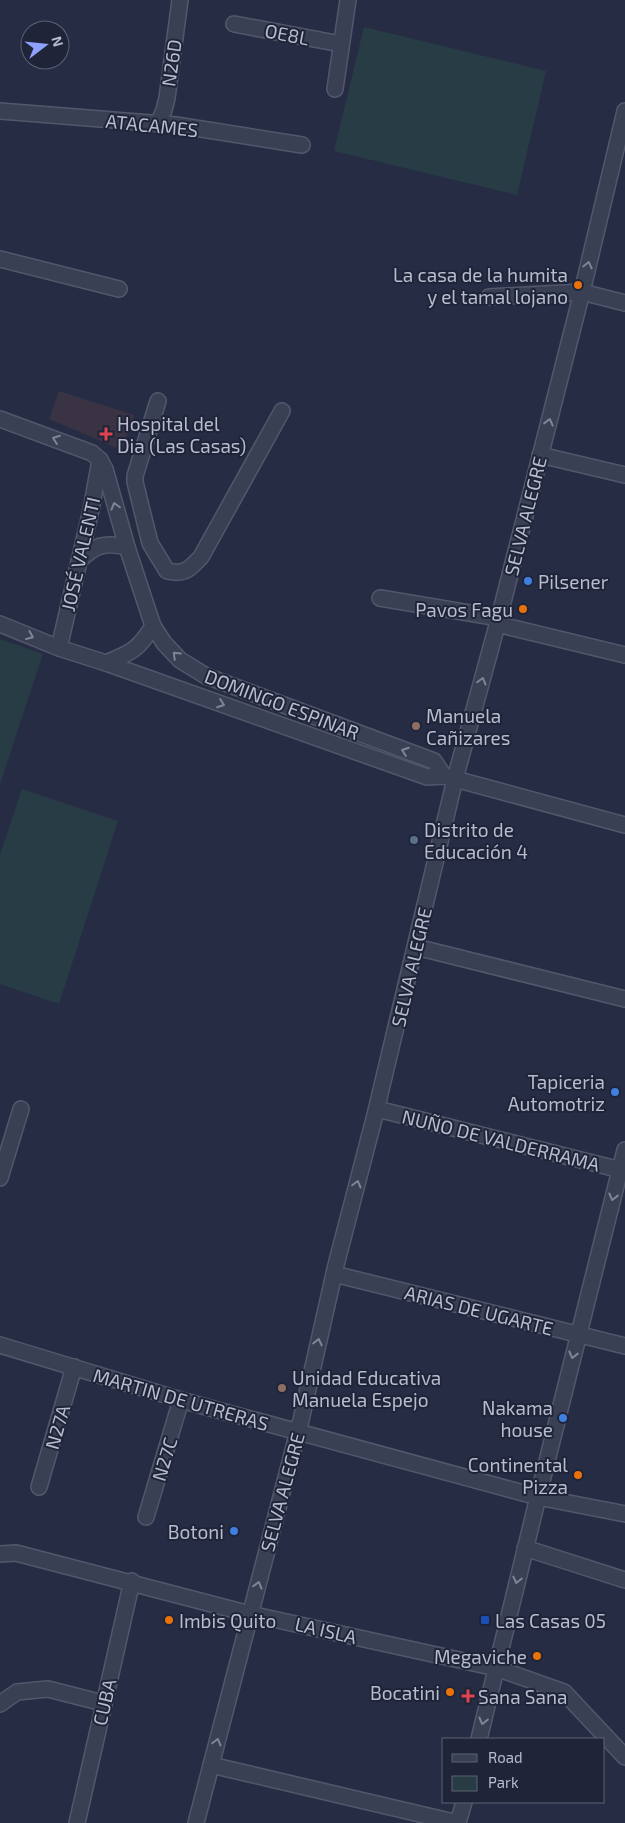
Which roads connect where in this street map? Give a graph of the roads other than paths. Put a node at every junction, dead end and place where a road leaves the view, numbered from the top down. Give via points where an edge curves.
1 (180, 0) edge
2 (348, 0) edge
3 (234, 24) dead end
4 (341, 44) junction
5 (335, 89) dead end
6 (0, 111) edge
7 (625, 111) edge
8 (158, 124) junction
9 (622, 135) edge
10 (302, 145) dead end
11 (0, 259) edge
12 (119, 289) dead end
13 (582, 292) junction
14 (489, 297) dead end
15 (625, 303) edge
16 (158, 402) dead end
17 (282, 411) dead end
18 (0, 419) edge
19 (540, 455) junction
20 (100, 460) junction
21 (625, 476) edge
22 (150, 543) junction
23 (127, 547) junction
24 (79, 561) junction
25 (380, 598) dead end
26 (498, 621) junction
27 (0, 624) edge
28 (153, 626) junction
29 (59, 648) junction
30 (625, 655) edge
31 (106, 663) junction
32 (450, 778) junction
33 (625, 825) edge
34 (416, 947) junction
35 (625, 999) edge
36 (21, 1109) dead end
37 (377, 1109) junction
38 (625, 1150) edge
39 (622, 1171) edge
40 (0, 1178) edge
41 (334, 1274) junction
42 (578, 1335) junction
43 (0, 1345) edge
44 (625, 1346) edge
45 (74, 1367) junction
46 (181, 1400) junction
47 (298, 1432) junction
48 (40, 1487) dead end
49 (538, 1497) junction
50 (625, 1514) edge
51 (146, 1517) dead end
52 (525, 1548) junction
53 (0, 1554) edge
54 (625, 1580) edge
55 (132, 1581) junction
56 (250, 1614) junction
57 (496, 1668) junction
58 (104, 1703) junction
59 (0, 1704) edge
60 (479, 1738) edge
61 (625, 1757) edge
62 (211, 1765) junction
63 (464, 1803) edge
64 (77, 1823) edge
65 (196, 1823) edge
66 (458, 1823) edge

1 - 8 street, N26D via 167,98
2 - 4 street
3 - 4 street, OE8L
4 - 5 street
6 - 8 street, ATACAMES
7 - 9 street, SELVA ALEGRE
8 - 10 street, ATACAMES
13 -> 9 street, SELVA ALEGRE
11 - 12 street
13 - 14 street
13 - 15 street
19 -> 13 street, SELVA ALEGRE
16 - 22 street via 134,476
17 - 22 street via 201,557 186,571 167,571
20 -> 18 street via 92,453
19 - 21 street
19 - 26 street, SELVA ALEGRE
23 -> 20 street, DOMINGO ESPINAR
20 - 24 street, JOSÉ VALENTI
22 - 23 street
23 - 24 street via 110,544 97,547
23 - 28 street, DOMINGO ESPINAR
24 - 29 street, JOSÉ VALENTI
25 - 26 street
26 - 30 street
32 -> 26 street, SELVA ALEGRE
27 -> 29 street, DOMINGO ESPINAR
28 - 31 street via 138,647
32 -> 28 street, DOMINGO ESPINAR via 434,761 206,676 180,660 164,644
29 - 31 street, DOMINGO ESPINAR
31 -> 32 street, DOMINGO ESPINAR via 427,777
32 - 33 street, DOMINGO ESPINAR
32 - 34 street, SELVA ALEGRE
34 - 35 street
34 - 37 street, SELVA ALEGRE
36 - 40 street
37 - 39 street, NUÑO DE VALDERRAMA
41 -> 37 street, SELVA ALEGRE
38 - 39 street
39 -> 42 street
41 - 42 street, ARIAS DE UGARTE
47 -> 41 street, SELVA ALEGRE
42 - 44 street, ARIAS DE UGARTE
42 -> 49 street
43 - 45 street, MARTIN DE UTRERAS
45 - 46 street, MARTIN DE UTRERAS
45 - 48 street, N27A
46 - 47 street, MARTIN DE UTRERAS
46 - 51 street, N27C
47 - 49 street, MARTIN DE UTRERAS
56 -> 47 street, SELVA ALEGRE
49 - 50 street, MARTIN DE UTRERAS
49 - 52 street
52 - 54 street
52 -> 57 street
53 - 55 street, LA ISLA via 16,1552
55 - 56 street, LA ISLA
55 - 58 street, CUBA
56 - 57 street, LA ISLA
62 -> 56 street, SELVA ALEGRE
57 -> 60 street
57 - 61 street, LA ISLA via 564,1692
58 - 59 street via 48,1689 17,1692
58 - 64 street, CUBA
62 - 65 street, SELVA ALEGRE
62 - 66 street
63 - 66 street

